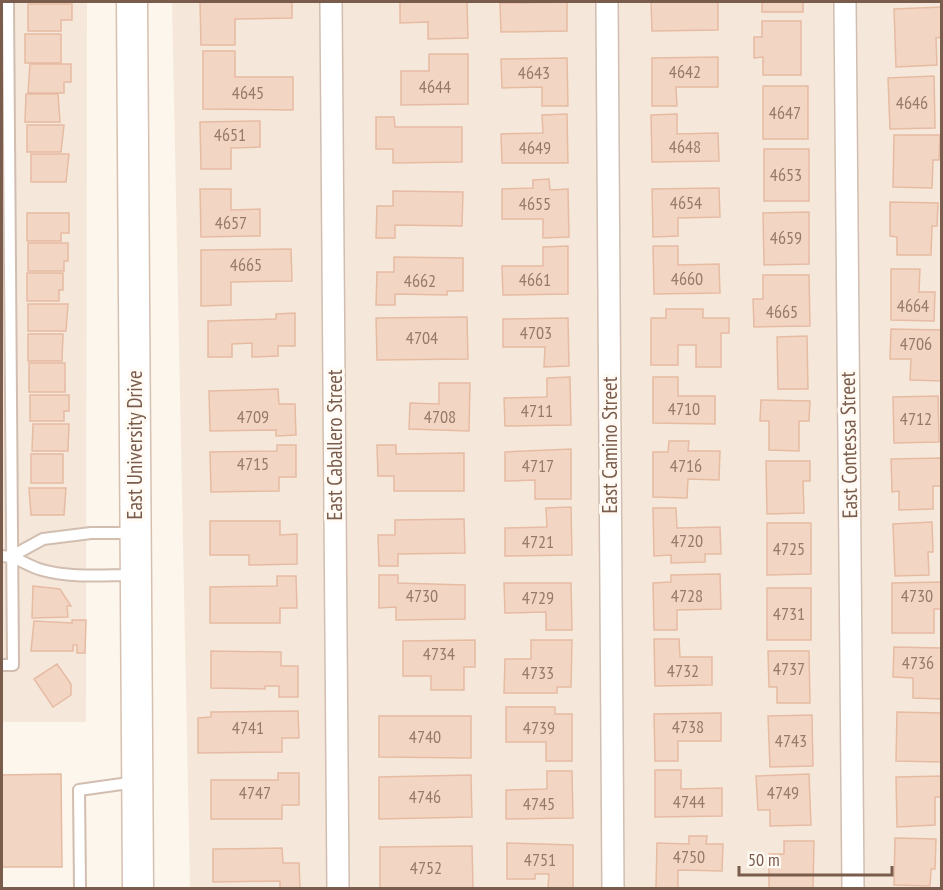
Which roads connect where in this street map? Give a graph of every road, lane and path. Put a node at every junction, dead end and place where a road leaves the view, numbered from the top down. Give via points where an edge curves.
1 (132, 2) edge
2 (331, 2) edge
3 (607, 2) edge
4 (845, 2) edge
5 (6, 6) edge
6 (5, 117) edge
7 (6, 224) edge
8 (6, 331) edge
9 (6, 445) edge
10 (135, 533) junction
11 (7, 556) edge
12 (136, 575) junction
13 (7, 665) edge
14 (137, 782) junction
15 (80, 888) edge
16 (138, 888) edge
17 (338, 888) edge
18 (613, 888) edge
19 (853, 888) edge

1 - 10 main road, East University Drive
2 - 17 street, East Caballero Street
3 - 18 street, East Camino Street
4 - 19 street, East Contessa Street
5 - 6 lane
6 - 7 lane
7 - 8 lane
8 - 9 lane
9 - 11 lane
10 - 11 lane via 43,539
10 - 12 main road, East University Drive
11 - 12 lane via 42,570
11 - 13 lane
12 - 14 main road, East University Drive
14 - 15 lane via 79,790
14 - 16 main road, East University Drive

